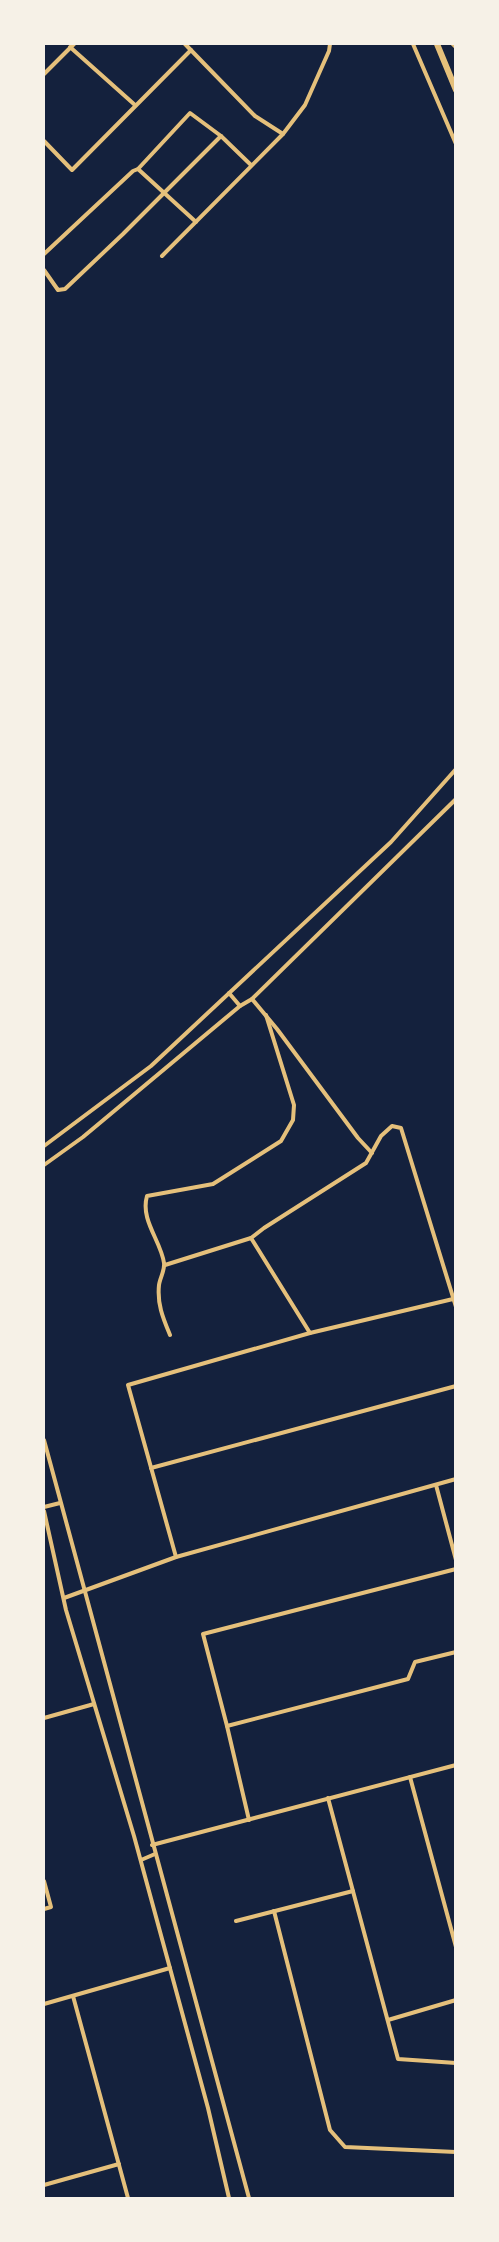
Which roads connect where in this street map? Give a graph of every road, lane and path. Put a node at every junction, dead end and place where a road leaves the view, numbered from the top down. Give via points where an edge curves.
1 (185, 44) edge
2 (330, 44) edge
3 (413, 44) edge
4 (437, 44) edge
5 (72, 45) edge
6 (191, 50) junction
7 (44, 74) edge
8 (456, 90) edge
9 (135, 105) junction
10 (283, 134) junction
11 (221, 136) junction
12 (44, 141) edge
13 (456, 144) edge
14 (251, 165) junction
15 (138, 168) junction
16 (165, 193) junction
17 (196, 222) junction
18 (44, 254) edge
19 (162, 256) dead end
20 (44, 270) edge
21 (456, 769) edge
22 (456, 799) edge
23 (229, 993) junction
24 (252, 999) junction
25 (240, 1006) junction
26 (266, 1015) junction
27 (44, 1146) edge
28 (372, 1153) junction
29 (44, 1165) edge
30 (251, 1238) junction
31 (165, 1265) junction
32 (453, 1299) junction
33 (456, 1307) edge
34 (310, 1334) junction
35 (170, 1335) dead end
36 (456, 1386) edge
37 (44, 1440) edge
38 (151, 1468) junction
39 (456, 1479) edge
40 (436, 1485) junction
41 (60, 1503) junction
42 (44, 1509) edge
43 (176, 1557) junction
44 (456, 1560) edge
45 (456, 1569) edge
46 (84, 1590) junction
47 (64, 1598) junction
48 (456, 1652) edge
49 (94, 1704) junction
50 (44, 1718) edge
51 (227, 1726) junction
52 (456, 1765) edge
53 (410, 1777) junction
54 (328, 1798) junction
55 (249, 1820) junction
56 (152, 1845) junction
57 (155, 1854) junction
58 (141, 1860) junction
59 (44, 1881) edge
60 (353, 1891) junction
61 (44, 1910) edge
62 (274, 1911) junction
63 (236, 1921) dead end
64 (456, 1947) edge
65 (170, 1968) junction
66 (73, 1996) junction
67 (456, 2000) edge
68 (44, 2004) edge
69 (388, 2020) junction
70 (456, 2063) edge
71 (456, 2152) edge
72 (119, 2164) junction
73 (44, 2185) edge
74 (128, 2199) edge
75 (229, 2199) edge
76 (249, 2199) edge

1 - 6 street
2 - 10 street via 304,105
3 - 13 street
4 - 8 main road
5 - 7 street
5 - 9 street
6 - 9 street
6 - 10 street via 255,116
9 - 12 street via 72,170
10 - 14 street
11 - 14 street
11 - 15 street via 190,113
11 - 16 street
14 - 17 street
15 - 16 street
15 - 18 street
16 - 17 street
16 - 20 street via 65,289 58,290
17 - 19 street
21 - 23 street via 391,842
22 - 24 street
23 - 25 street
23 - 27 street via 151,1066
24 - 25 street
24 - 26 street
25 - 29 street
26 - 28 street
26 - 31 street via 294,1105 293,1120 281,1141 213,1184 147,1196 148,1221
28 - 30 street via 366,1163
28 - 32 street via 392,1126 401,1128
30 - 31 street
30 - 34 street
31 - 35 street via 159,1284 159,1306
32 - 33 street
32 - 34 street
34 - 38 street via 128,1385
36 - 38 street
37 - 41 street
38 - 43 street
39 - 40 street
40 - 43 street
40 - 44 street
41 - 42 street
41 - 46 street
42 - 47 street
43 - 46 street
45 - 51 street via 203,1634
46 - 47 street
46 - 56 street
47 - 49 street
48 - 51 street via 415,1662 408,1679
49 - 50 street
49 - 58 street
51 - 55 street
52 - 53 street
53 - 54 street
53 - 64 street
54 - 55 street
54 - 60 street
55 - 56 street
56 - 57 street
57 - 58 street
57 - 76 street
58 - 65 street
59 - 61 street via 51,1907
60 - 62 street
60 - 69 street
62 - 63 street
62 - 71 street via 330,2130 345,2147
65 - 66 street
65 - 75 street
66 - 68 street
66 - 72 street
67 - 69 street
69 - 70 street via 398,2059
72 - 73 street
72 - 74 street

